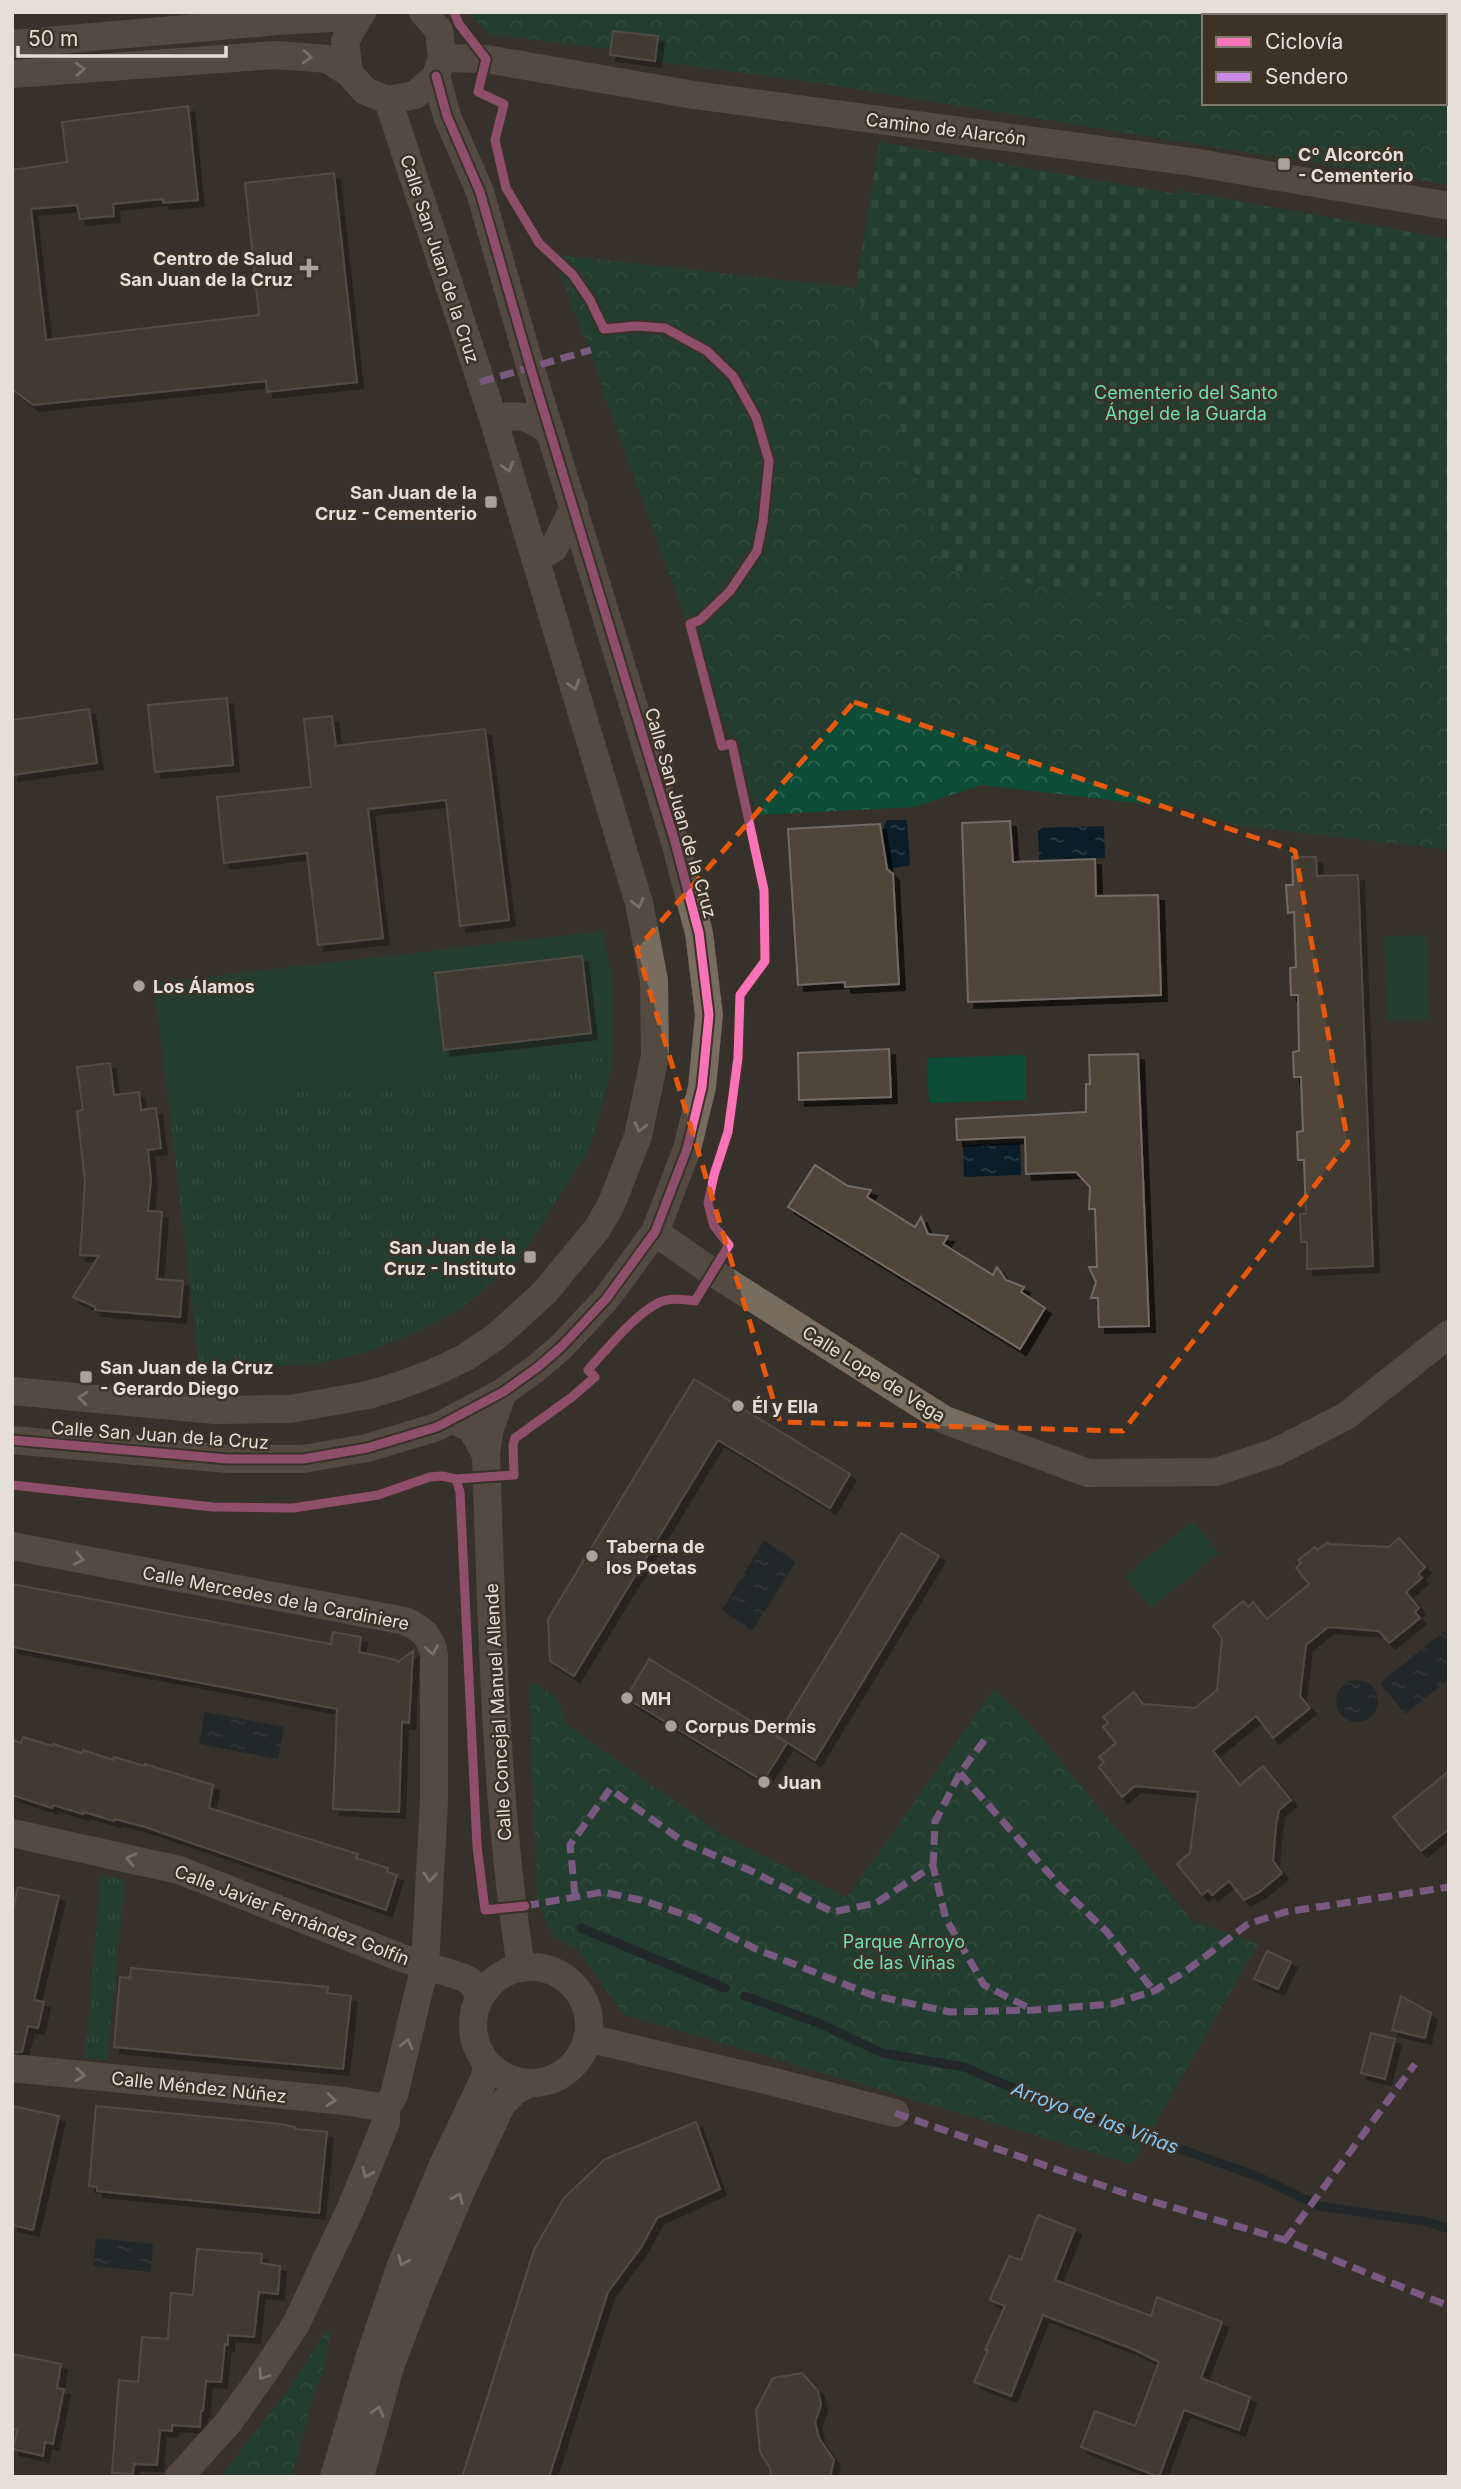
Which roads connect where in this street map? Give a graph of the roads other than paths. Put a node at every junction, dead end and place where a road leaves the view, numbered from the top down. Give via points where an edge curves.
1 (361, 12) edge
2 (423, 12) edge
3 (12, 44) edge
4 (439, 67) junction
5 (349, 73) junction
6 (12, 74) edge
7 (388, 100) junction
8 (1449, 206) edge
9 (493, 418) junction
10 (551, 433) junction
11 (574, 507) junction
12 (537, 559) junction
13 (654, 1233) junction
14 (1449, 1334) edge
15 (12, 1370) edge
16 (12, 1391) edge
17 (503, 1392) junction
18 (44, 1394) junction
19 (453, 1419) junction
20 (13, 1439) edge
21 (486, 1455) junction
22 (12, 1546) edge
23 (12, 1833) edge
24 (425, 1965) junction
25 (521, 1967) junction
26 (480, 1996) junction
27 (587, 2038) junction
28 (487, 2064) junction
29 (12, 2068) edge
30 (529, 2083) junction
31 (386, 2108) junction
32 (895, 2113) dead end
33 (355, 2404) junction
34 (179, 2477) edge
35 (317, 2477) edge
36 (334, 2477) edge
37 (360, 2477) edge

1 - 3 street
1 - 5 street via 345,41
2 - 4 street, Calle San Juan de la Cruz via 439,30
4 - 7 street via 415,95
4 - 8 street, Camino de Alarcón via 486,59 694,95 1192,162
4 - 10 street, Calle San Juan de la Cruz via 447,116 480,192
6 -> 5 street via 276,55 328,59
5 - 7 street via 365,91
7 - 9 street, Calle San Juan de la Cruz
9 - 10 street via 533,419
9 -> 12 street, Calle San Juan de la Cruz
10 - 11 street, Calle San Juan de la Cruz
11 - 12 street via 554,548
11 - 13 street, Calle San Juan de la Cruz via 675,842 699,933 709,1015 702,1087 690,1136
12 -> 18 street, Calle San Juan de la Cruz via 639,903 654,980 655,1056 639,1136 611,1205 545,1292 498,1335 435,1372 368,1395 290,1409 215,1410
13 - 14 street, Calle Lope de Vega via 945,1420 1088,1474 1216,1472 1276,1452 1346,1416
13 - 17 street, Calle San Juan de la Cruz via 606,1299 562,1346
15 - 18 street
16 - 18 street, Calle San Juan de la Cruz
17 - 19 street, Calle San Juan de la Cruz
17 - 21 street, Calle Concejal Manuel Allende
19 - 20 street, Calle San Juan de la Cruz via 403,1439 303,1459 228,1459
19 - 21 street via 472,1429
21 - 25 street, Calle Concejal Manuel Allende via 506,1849
22 -> 24 street, Calle Mercedes de la Cardiniere via 405,1620 432,1640 434,1800
24 -> 23 street, Calle Javier Fernández Golfín via 179,1870
24 - 26 street, Calle Javier Fernández Golfín via 470,1981
31 -> 24 street, Calle Mercedes de la Cardiniere via 394,2095
25 - 26 street via 495,1979
25 - 27 street via 551,1970 574,1986 587,2011
26 - 28 street via 472,2031
27 - 30 street via 583,2051 566,2071
27 - 32 street
28 - 30 street via 506,2078
28 -> 33 street via 482,2085 400,2269
29 -> 31 street, Calle Méndez Núñez
37 -> 30 street via 390,2367 461,2191 502,2104
31 -> 34 street, Calle Mercedes de la Cardiniere via 375,2153 296,2324 228,2423
33 - 35 street via 340,2422
33 - 36 street

